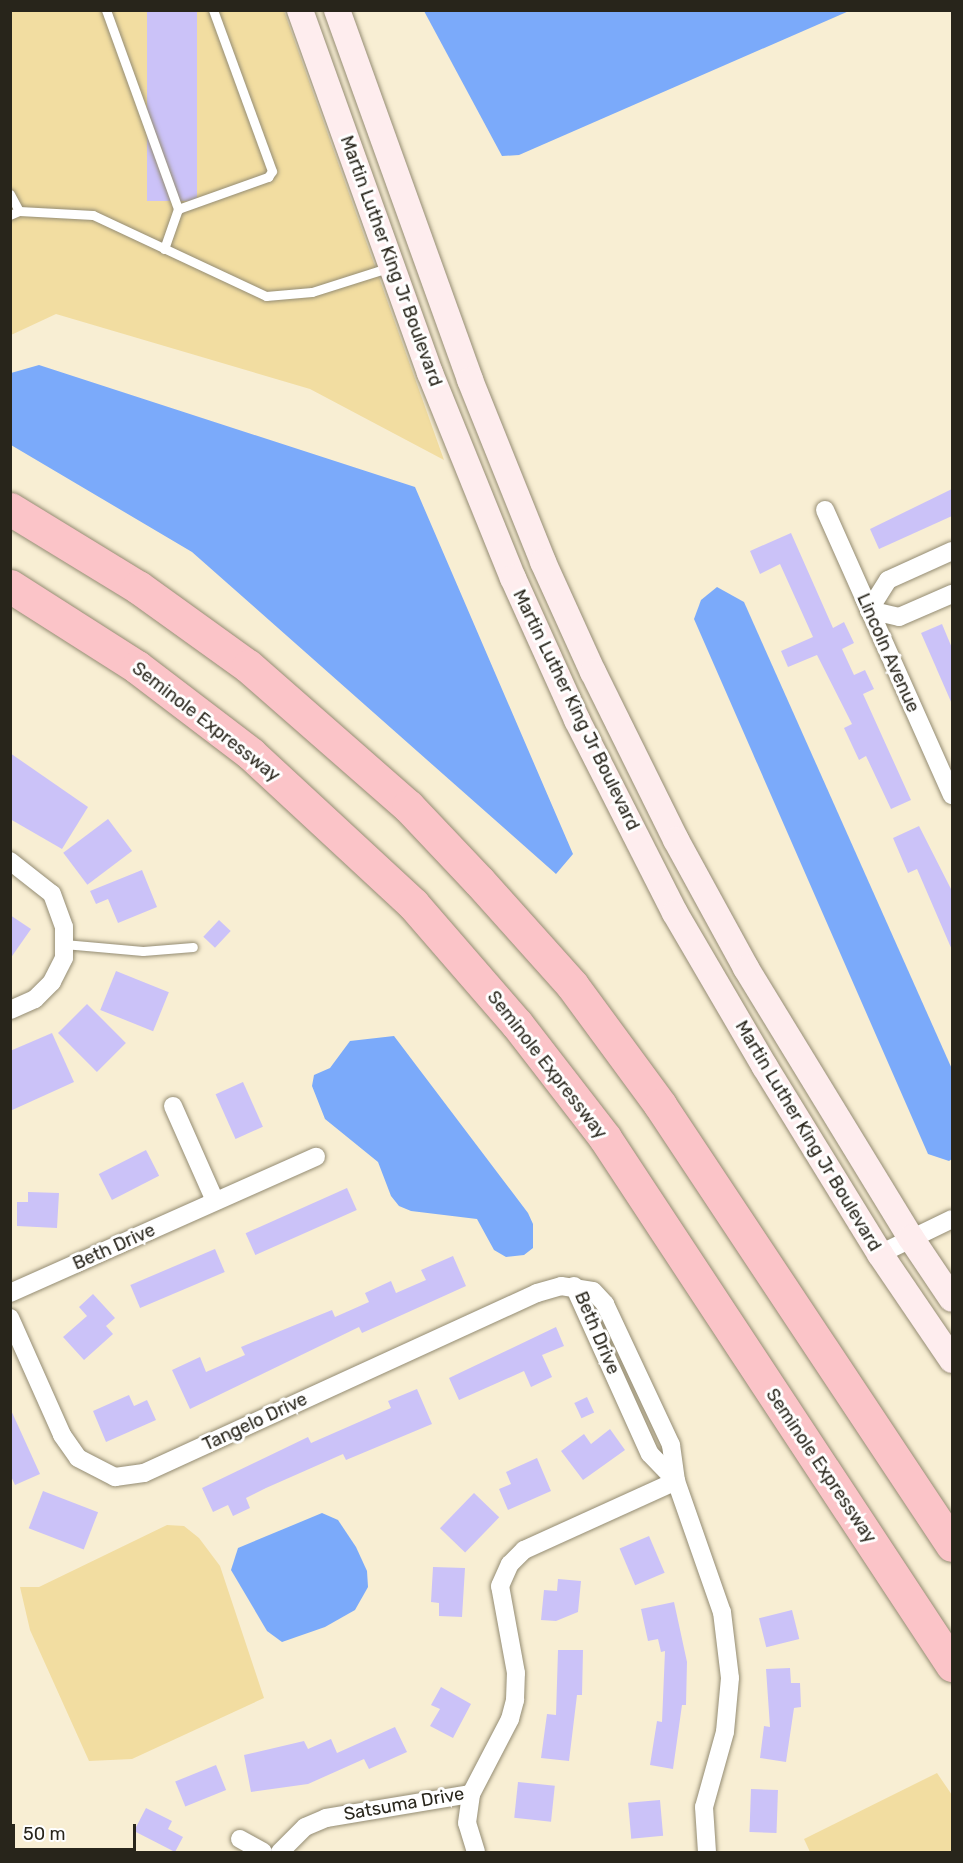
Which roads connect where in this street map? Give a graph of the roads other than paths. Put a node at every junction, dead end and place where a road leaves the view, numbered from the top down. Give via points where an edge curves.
1 (106, 10) edge
2 (213, 10) edge
3 (300, 10) edge
4 (337, 10) edge
5 (10, 194) edge
6 (178, 209) junction
7 (15, 213) edge
8 (164, 249) junction
9 (425, 255) junction
10 (393, 266) junction
11 (10, 509) edge
12 (825, 510) dead end
13 (952, 551) edge
14 (10, 586) edge
15 (952, 594) edge
16 (869, 610) junction
17 (952, 795) edge
18 (10, 861) edge
19 (64, 944) junction
20 (193, 948) dead end
21 (10, 1010) edge
22 (173, 1106) dead end
23 (316, 1157) dead end
24 (216, 1201) junction
25 (952, 1218) edge
26 (910, 1238) junction
27 (880, 1254) junction
28 (574, 1286) joint
29 (10, 1293) edge
30 (952, 1299) edge
31 (10, 1318) edge
32 (952, 1360) edge
33 (676, 1481) junction
34 (952, 1545) edge
35 (952, 1665) edge
36 (471, 1794) junction
37 (240, 1839) dead end
38 (262, 1852) edge
39 (280, 1852) edge
40 (476, 1852) edge
41 (707, 1852) edge

1 - 6 lane
2 - 6 lane via 272,171 268,177
3 - 10 main road, Martin Luther King Jr Boulevard
4 - 9 main road, Martin Luther King Jr Boulevard
5 - 7 lane
6 - 8 lane
7 - 8 lane via 93,215
8 - 10 lane via 266,296 312,292
9 - 10 main road
9 - 26 main road, Martin Luther King Jr Boulevard via 543,562 593,672 676,840 746,968
10 - 27 main road, Martin Luther King Jr Boulevard via 478,496 577,720 675,913
11 - 34 highway via 138,587 248,666 408,806 487,889 572,985 660,1105
12 - 16 street, Lincoln Avenue
13 - 16 street via 888,580
14 - 35 highway, Seminole Expressway via 137,667 251,754 428,921 517,1024 605,1138
15 - 16 street via 900,617
16 - 17 street, Lincoln Avenue
18 - 19 street via 52,894 64,927
19 - 20 lane via 143,951
19 - 21 street via 64,958 52,982 35,999
22 - 24 street
23 - 24 street, Beth Drive
24 - 29 street, Beth Drive
25 - 26 street
26 - 27 street
26 - 30 main road, Martin Luther King Jr Boulevard
27 - 32 main road, Martin Luther King Jr Boulevard
28 - 31 street, Tangelo Drive via 537,1293 144,1473 115,1477 78,1458 62,1435
28 - 33 street, Beth Drive via 593,1291 605,1304 671,1445
33 - 36 street, Satsuma Drive via 524,1550 510,1564 500,1586 516,1673 515,1700 510,1719
33 - 41 street, Beth Drive via 722,1612 730,1678 725,1732 704,1807
36 - 39 street, Satsuma Drive via 326,1818 305,1827
36 - 40 street via 467,1823
37 - 38 street

